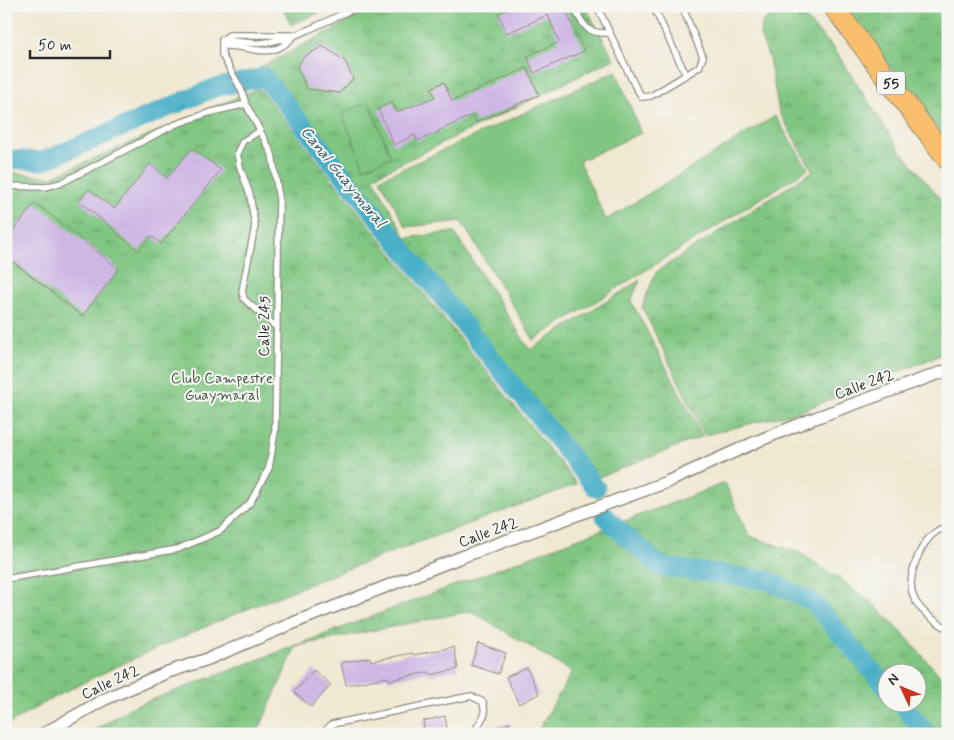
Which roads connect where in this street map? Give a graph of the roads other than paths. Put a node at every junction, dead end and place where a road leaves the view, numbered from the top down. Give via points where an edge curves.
1 (358, 6) edge
2 (573, 6) edge
3 (597, 6) edge
4 (653, 6) edge
5 (682, 6) edge
6 (833, 6) edge
7 (610, 33) junction
8 (295, 35) junction
9 (222, 43) junction
10 (686, 75) junction
11 (246, 104) junction
12 (260, 131) junction
13 (948, 160) edge
14 (6, 186) edge
15 (276, 328) junction
16 (948, 370) edge
17 (948, 527) edge
18 (6, 579) edge
19 (948, 629) edge
20 (43, 734) edge
21 (322, 734) edge
22 (473, 734) edge

1 - 8 lane
2 - 7 lane via 583,25 595,34
3 - 7 lane
4 - 10 lane
5 - 10 lane via 703,57 699,67
6 - 13 highway, 55
7 - 10 lane via 642,97 651,96
8 - 9 lane via 235,34
8 - 9 lane via 287,44 260,52
9 - 11 lane, Calle 245 via 222,55
11 - 12 lane, Calle 245
11 - 14 lane via 174,125 61,183 45,187
12 - 15 lane, Calle 245 via 272,154 279,199
12 - 15 lane via 243,141 237,153 250,195 255,226 242,291 244,299
15 - 18 lane, Calle 245 via 275,431 269,468 250,503 220,532 178,549
16 - 20 street, Calle 242 via 815,418 667,482 464,556 168,672 105,699
17 - 19 lane via 928,539 911,579 911,590 918,605
21 - 22 lane via 332,724 471,696 483,702 485,714

